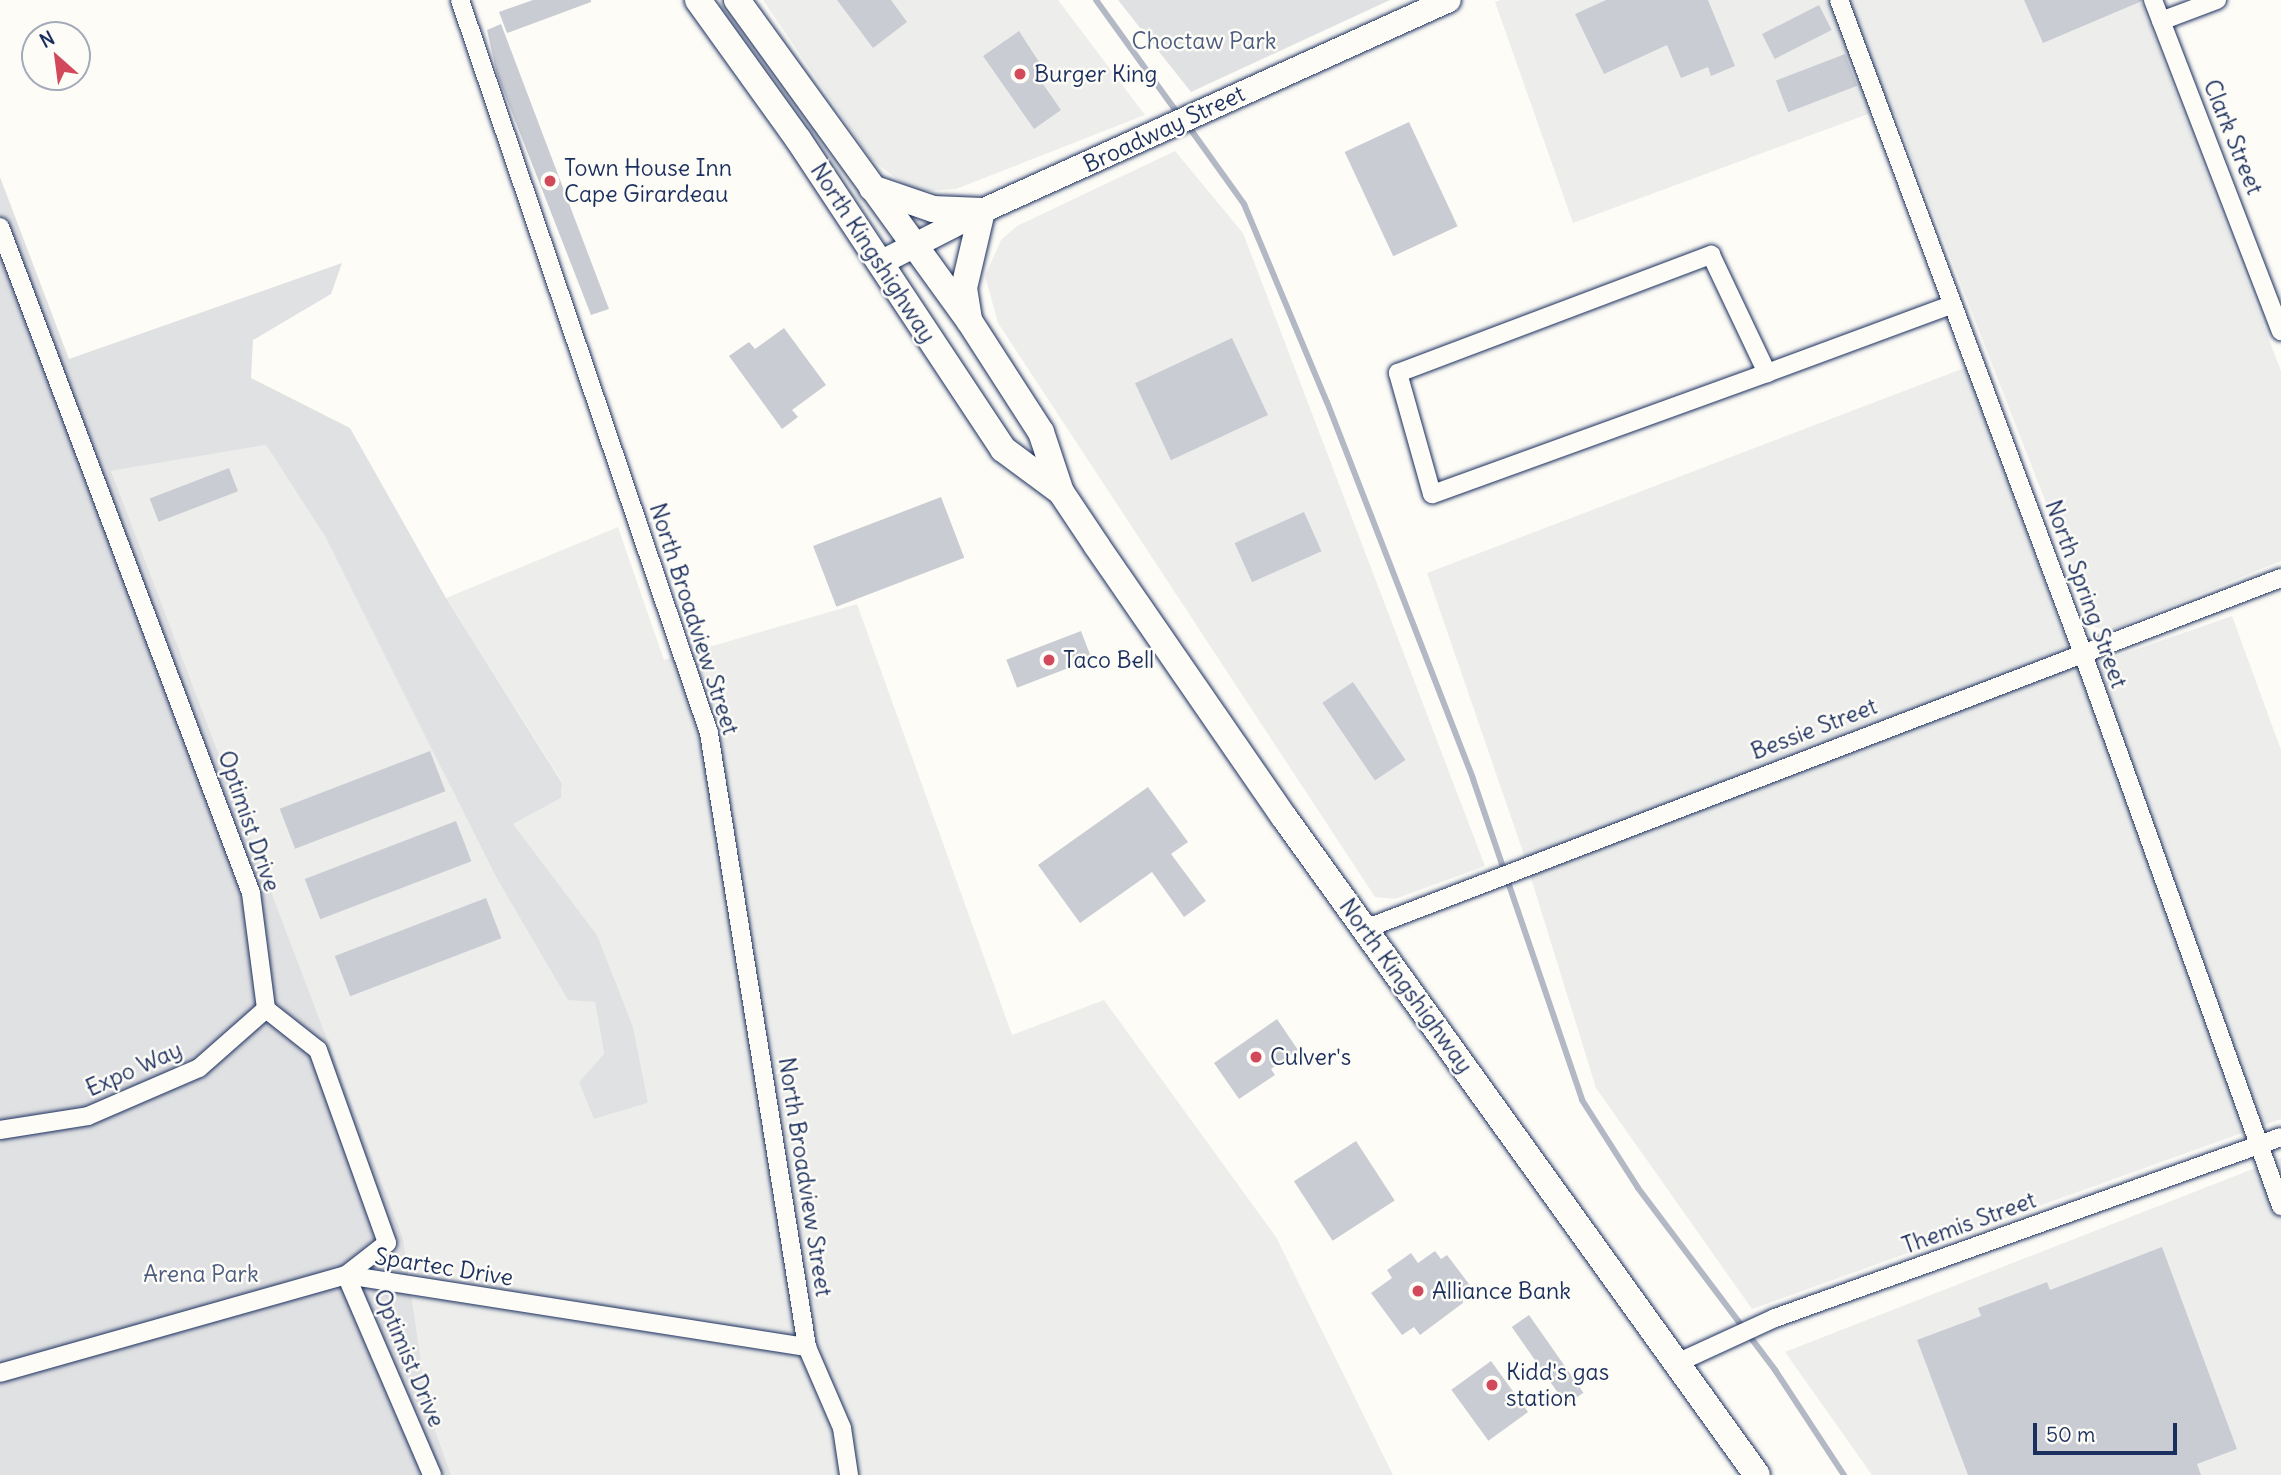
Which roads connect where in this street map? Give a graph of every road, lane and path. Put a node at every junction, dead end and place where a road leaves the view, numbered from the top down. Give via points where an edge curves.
1 (460, 0) edge
2 (698, 0) edge
3 (737, 0) edge
4 (1450, 0) edge
5 (1839, 0) edge
6 (2153, 0) edge
7 (2217, 0) edge
8 (2161, 21) junction
9 (872, 188) junction
10 (982, 211) junction
11 (0, 228) edge
12 (912, 244) junction
13 (880, 263) junction
14 (2274, 289) edge
15 (1951, 305) junction
16 (970, 323) junction
17 (2281, 331) edge
18 (1767, 373) junction
19 (1061, 492) junction
20 (2281, 578) edge
21 (2082, 651) junction
22 (1365, 929) junction
23 (266, 1009) junction
24 (0, 1130) edge
25 (2281, 1137) edge
26 (2258, 1145) junction
27 (2281, 1206) edge
28 (346, 1276) junction
29 (807, 1347) junction
30 (1677, 1363) junction
31 (0, 1373) edge
32 (432, 1475) edge
33 (849, 1475) edge
34 (1757, 1475) edge

1 - 29 street, North Broadview Street via 709,733
2 - 13 main road, North Kingshighway
3 - 9 main road, North Kingshighway
4 - 10 main road, Broadway Street
5 - 15 street, North Spring Street
6 - 8 street, Clark Street
7 - 8 street
8 - 14 street, Clark Street
9 - 10 main road via 933,209
9 - 12 main road, North Kingshighway
10 - 12 main road, Broadway Street
10 - 16 main road via 964,288
11 - 23 street, Optimist Drive via 184,705 251,893
12 - 13 main road, Broadway Street
12 - 16 main road, North Kingshighway
13 - 19 main road, North Kingshighway via 1003,449
14 - 17 street, Clark Street
15 - 18 street
15 - 21 street, North Spring Street
16 - 19 main road, North Kingshighway via 1041,432
18 - 18 street via 1432,495 1398,373 1712,255
19 - 22 main road, North Kingshighway
20 - 21 street, Bessie Street
21 - 22 street, Bessie Street
21 - 26 street, North Spring Street
22 - 30 main road, North Kingshighway
23 - 24 street, Expo Way via 199,1068 88,1116
23 - 28 street, Optimist Drive via 318,1050 387,1243
25 - 26 street, Themis Street
26 - 27 street, North Spring Street
26 - 30 street, Themis Street via 1775,1318
28 - 29 street, Spartec Drive
28 - 31 street, Spartec Drive
28 - 32 street, Optimist Drive
29 - 33 street, North Broadview Street via 842,1428
30 - 34 main road, North Kingshighway

